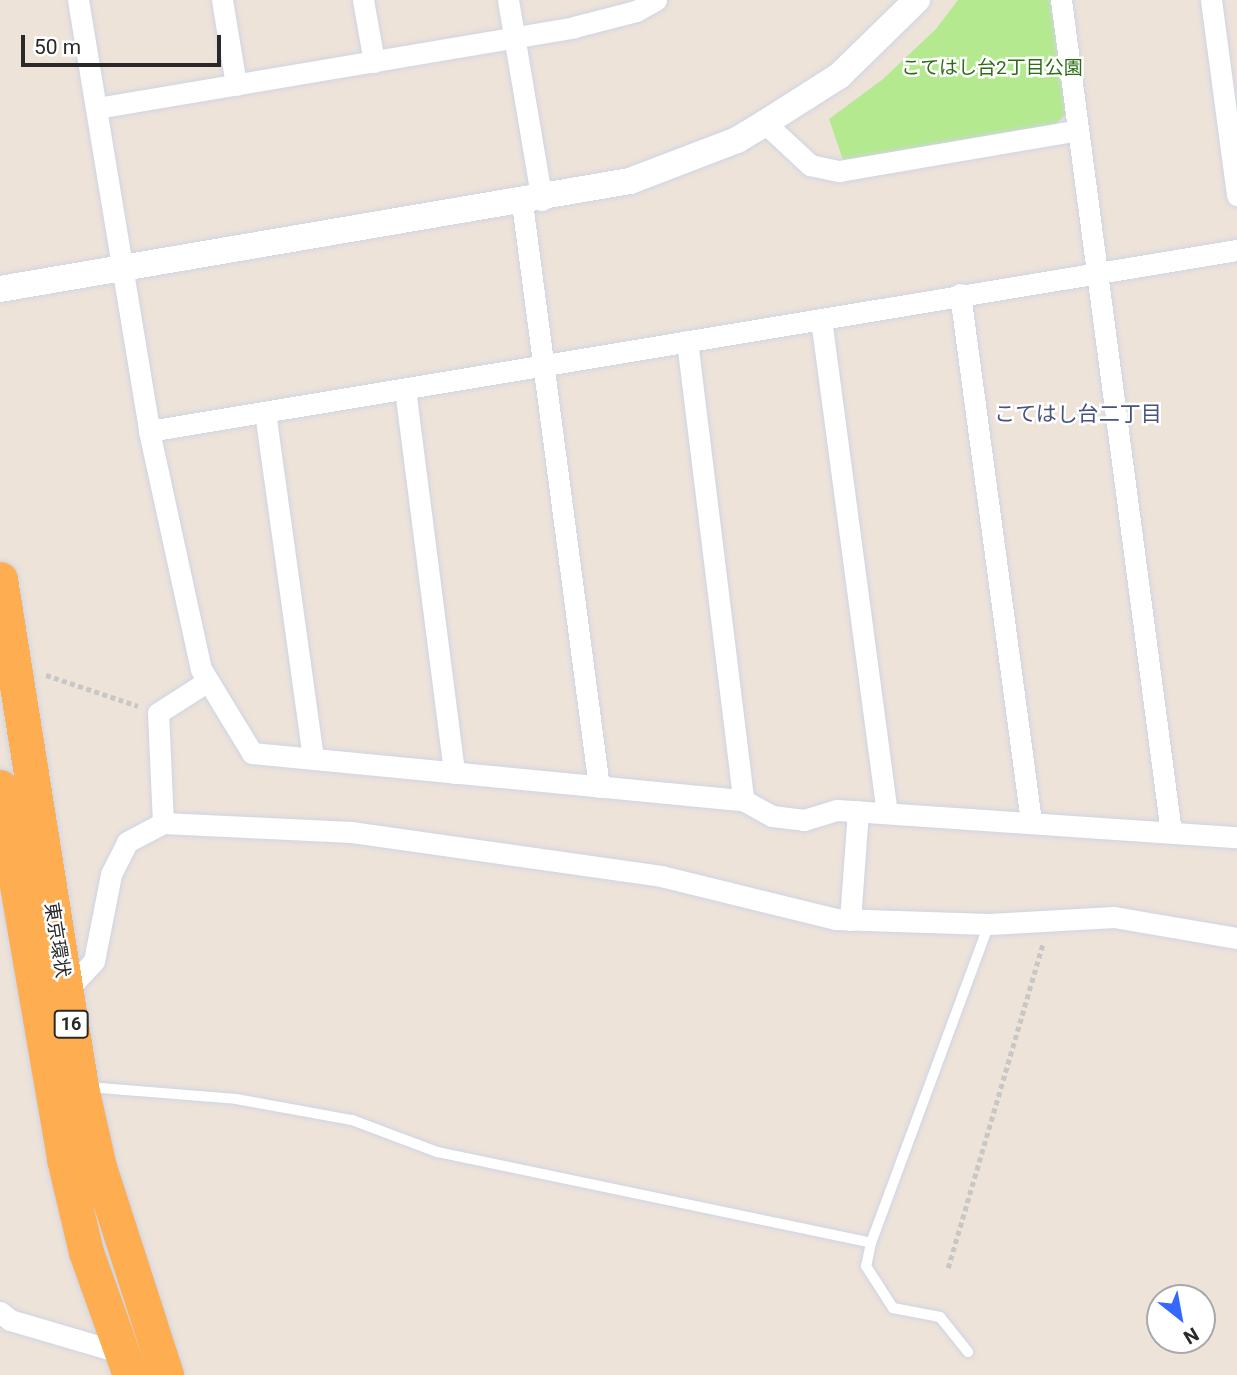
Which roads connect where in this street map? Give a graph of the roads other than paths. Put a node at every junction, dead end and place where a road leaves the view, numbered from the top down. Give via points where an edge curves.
1 (78, 0) edge
2 (222, 0) edge
3 (363, 0) edge
4 (508, 0) edge
5 (656, 0) edge
6 (917, 0) edge
7 (1061, 0) edge
8 (1211, 0) edge
9 (514, 37) junction
10 (373, 62) junction
11 (236, 85) junction
12 (97, 108) junction
13 (765, 123) junction
14 (1078, 130) junction
15 (1233, 134) edge
16 (1237, 195) edge
17 (532, 201) junction
18 (1237, 250) edge
19 (123, 269) junction
20 (1098, 271) junction
21 (0, 289) edge
22 (960, 295) junction
23 (821, 319) junction
24 (687, 341) junction
25 (544, 365) junction
26 (405, 389) junction
27 (265, 412) junction
28 (149, 430) junction
29 (0, 579) edge
30 (7, 661) edge
31 (208, 681) junction
32 (313, 759) junction
33 (454, 773) junction
34 (0, 787) edge
35 (600, 787) junction
36 (743, 800) junction
37 (858, 811) junction
38 (887, 813) junction
39 (1031, 821) junction
40 (163, 823) junction
41 (1171, 832) junction
42 (1237, 837) edge
43 (850, 920) junction
44 (989, 924) junction
45 (1237, 938) edge
46 (65, 992) junction
47 (81, 1087) junction
48 (871, 1244) junction
49 (0, 1312) edge
50 (968, 1352) dead end
51 (126, 1364) edge
52 (166, 1375) edge

1 - 12 street
2 - 11 street
3 - 10 street
4 - 9 street
5 - 9 street via 636,11
6 - 13 street via 839,76
7 - 14 street
8 - 15 street
9 - 10 street
9 - 17 street
10 - 11 street
11 - 12 street
12 - 19 street
13 - 14 street via 810,165 839,171
13 - 17 street via 737,140 629,181
14 - 20 street
15 - 16 street
17 - 19 street
17 - 25 street
18 - 20 street
19 - 21 street
19 - 28 street
20 - 22 street
20 - 41 street
22 - 23 street
22 - 39 street
23 - 24 street
23 - 38 street
24 - 25 street
24 - 36 street
25 - 26 street
25 - 35 street
26 - 27 street
26 - 33 street
27 - 28 street
27 - 32 street
28 - 31 street via 201,669
29 - 30 highway, 東京環状 / 16
30 - 46 highway, 東京環状 / 16
31 - 32 street via 252,753
31 - 40 street via 158,713
32 - 33 street
33 - 35 street
34 - 51 highway, 東京環状 / 16 via 64,1159 86,1252
35 - 36 street
36 - 37 street via 772,816 804,820 837,810
37 - 38 street
37 - 43 street
38 - 39 street
39 - 41 street
40 - 43 street via 352,832 661,876
40 - 46 street via 127,842 111,874 94,961
41 - 42 street
43 - 44 street
44 - 45 street via 1114,917
44 - 48 lane
46 - 47 highway, 東京環状 / 16
47 - 48 lane via 236,1099 352,1120 437,1152
47 - 52 highway, 東京環状 / 16 via 99,1167
48 - 50 lane via 866,1266 893,1308 940,1317
49 - 51 street via 10,1320

